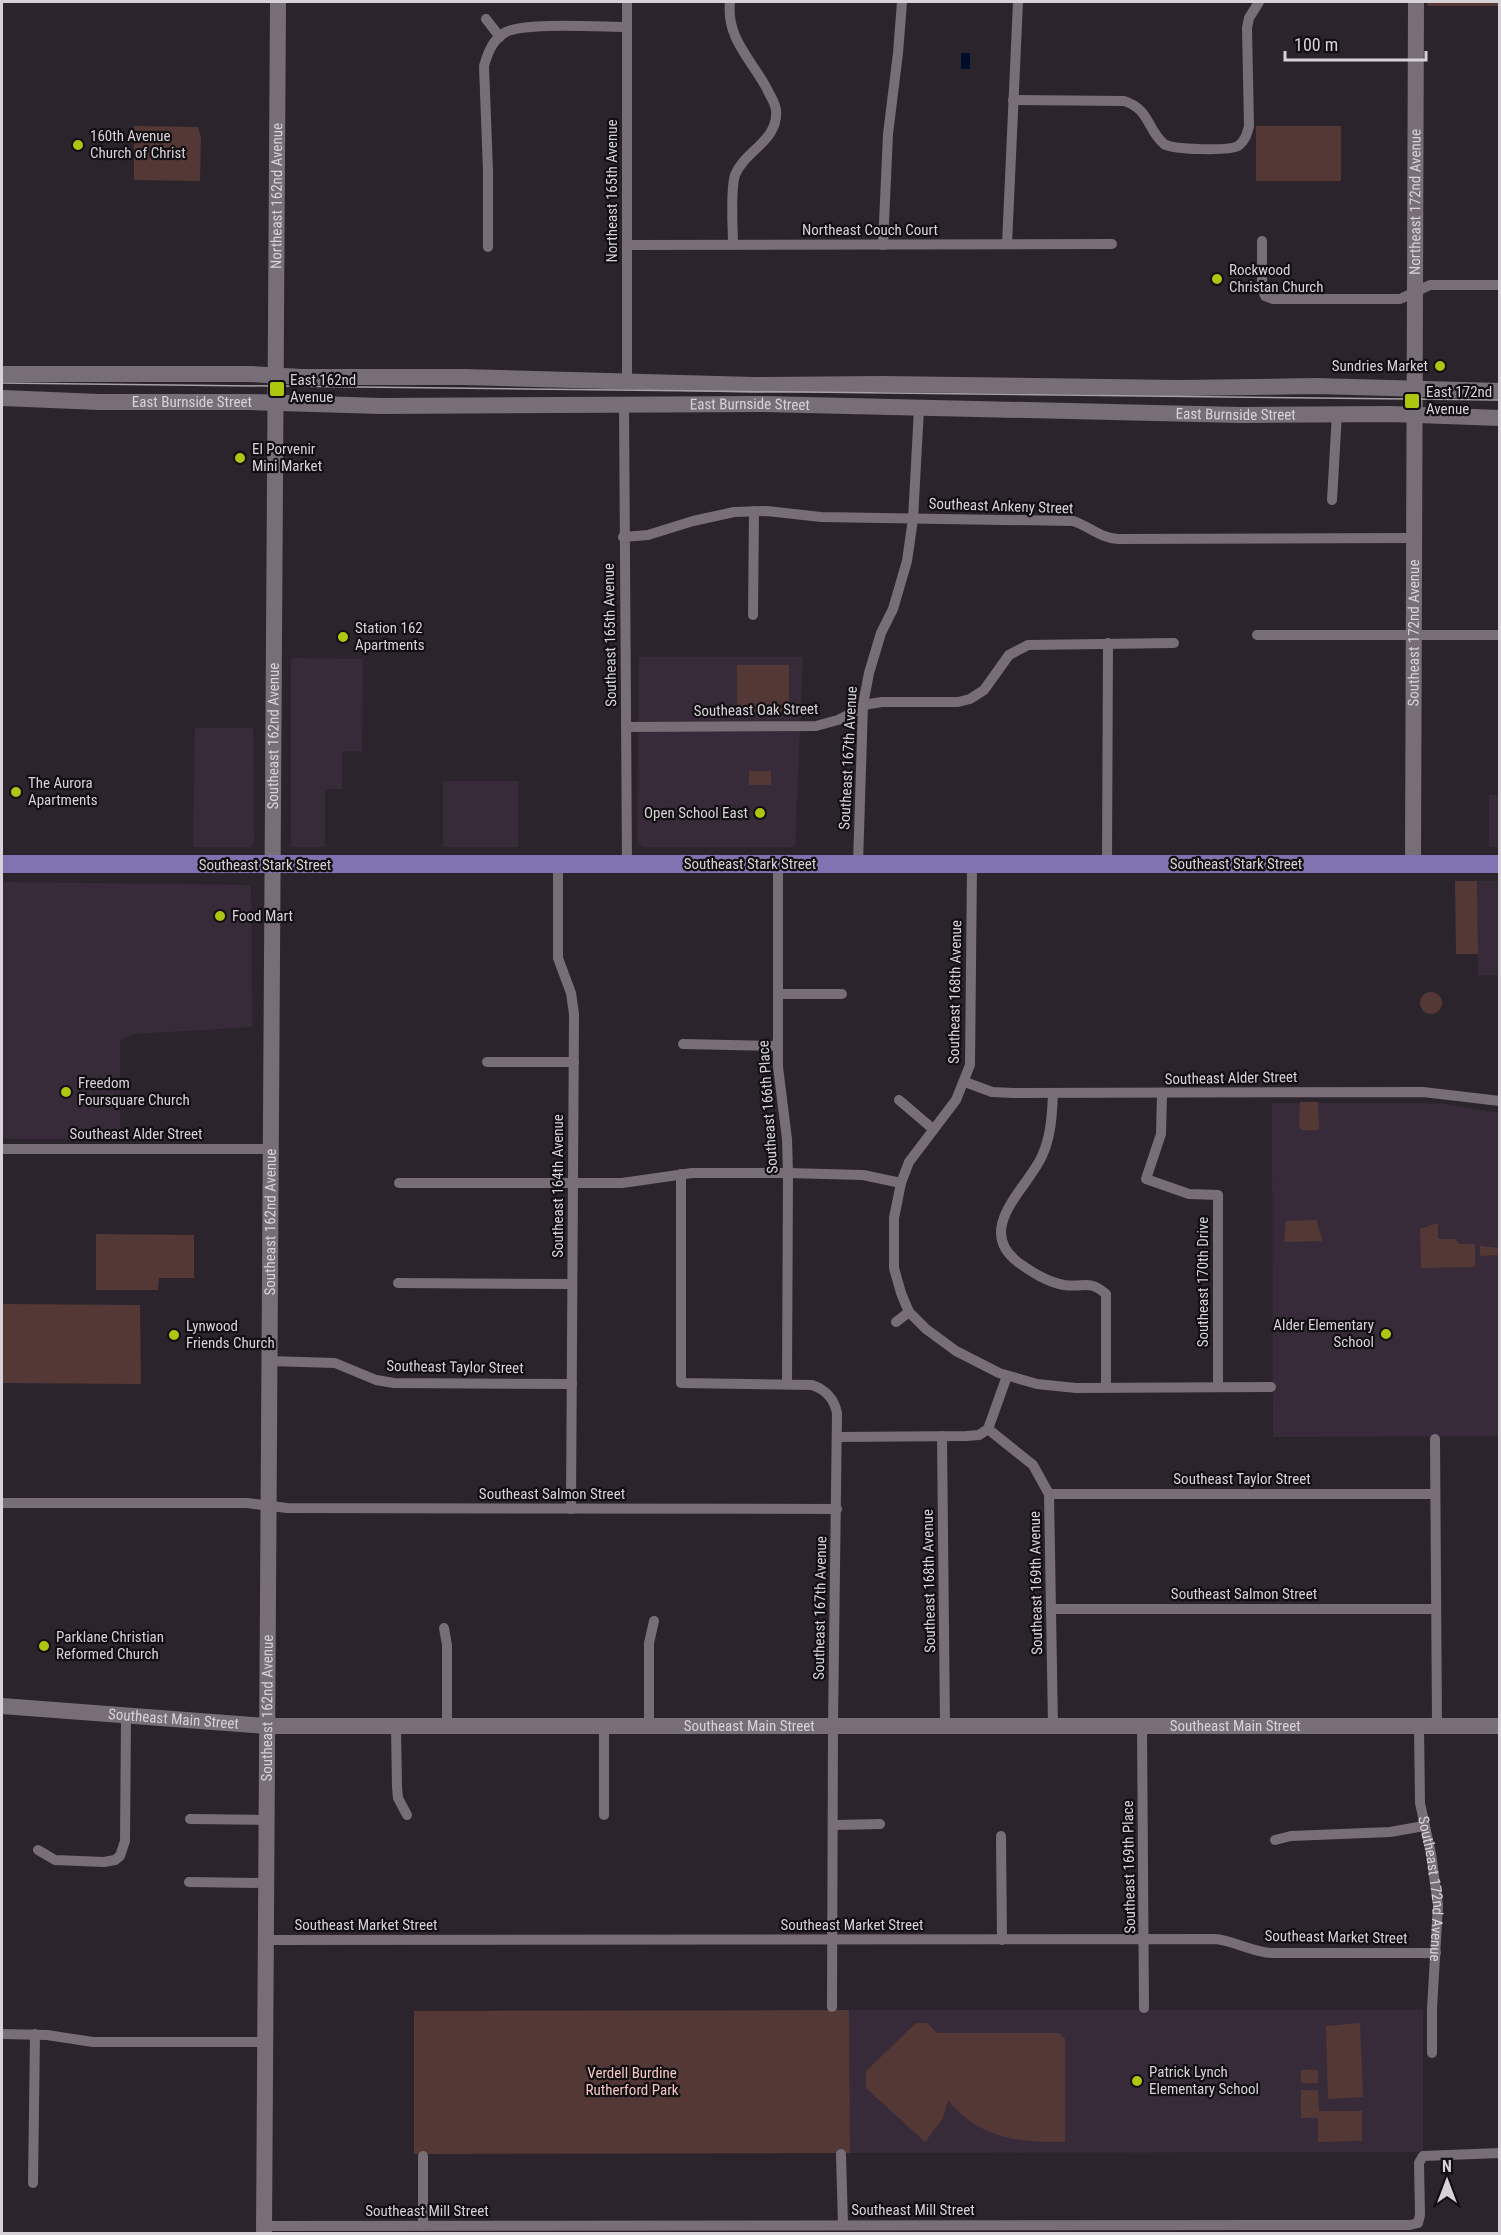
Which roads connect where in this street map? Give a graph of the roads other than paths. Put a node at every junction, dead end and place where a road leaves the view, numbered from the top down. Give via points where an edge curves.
1 (278, 2) edge
2 (627, 2) edge
3 (730, 2) edge
4 (902, 2) edge
5 (1018, 2) edge
6 (1258, 2) edge
7 (1416, 2) edge
8 (486, 19) dead end
9 (627, 27) junction
10 (497, 39) junction
11 (1014, 100) junction
12 (1262, 241) dead end
13 (1007, 244) junction
14 (1112, 244) dead end
15 (627, 245) junction
16 (733, 245) junction
17 (883, 245) junction
18 (488, 247) dead end
19 (1500, 285) edge
20 (1414, 292) junction
21 (2, 374) edge
22 (627, 381) junction
23 (276, 389) junction
24 (1500, 391) edge
25 (2, 398) edge
26 (1415, 402) junction
27 (624, 405) junction
28 (919, 409) junction
29 (1337, 413) junction
30 (1500, 418) edge
31 (1332, 500) dead end
32 (754, 511) junction
33 (913, 519) junction
34 (623, 537) junction
35 (1414, 538) junction
36 (753, 615) dead end
37 (870, 628) dead end
38 (881, 633) junction
39 (1257, 634) dead end
40 (1414, 635) junction
41 (1500, 635) edge
42 (1108, 643) junction
43 (1174, 643) dead end
44 (863, 705) junction
45 (626, 727) junction
46 (2, 864) edge
47 (627, 864) junction
48 (858, 864) junction
49 (1107, 864) junction
50 (1413, 864) junction
51 (1500, 864) edge
52 (271, 865) junction
53 (558, 865) junction
54 (778, 865) junction
55 (972, 865) junction
56 (778, 994) junction
57 (842, 994) dead end
58 (683, 1044) dead end
59 (778, 1046) junction
60 (487, 1062) dead end
61 (574, 1062) junction
62 (965, 1082) junction
63 (1053, 1094) junction
64 (1162, 1094) junction
65 (898, 1100) dead end
66 (1500, 1101) edge
67 (933, 1129) junction
68 (2, 1149) edge
69 (270, 1149) junction
70 (788, 1173) junction
71 (681, 1174) junction
72 (399, 1183) dead end
73 (573, 1183) junction
74 (901, 1183) junction
75 (398, 1283) dead end
76 (572, 1284) junction
77 (909, 1312) junction
78 (896, 1322) dead end
79 (269, 1361) junction
80 (1006, 1376) junction
81 (787, 1383) junction
82 (572, 1384) junction
83 (1106, 1387) junction
84 (1218, 1387) junction
85 (1271, 1387) dead end
86 (988, 1429) junction
87 (942, 1436) junction
88 (838, 1437) junction
89 (1435, 1439) dead end
90 (1049, 1494) junction
91 (1435, 1494) junction
92 (2, 1503) edge
93 (268, 1505) junction
94 (571, 1509) junction
95 (837, 1509) junction
96 (1052, 1609) junction
97 (1436, 1609) junction
98 (654, 1622) dead end
99 (444, 1628) dead end
100 (2, 1706) edge
101 (126, 1716) junction
102 (1437, 1725) junction
103 (266, 1726) junction
104 (396, 1726) junction
105 (604, 1726) junction
106 (649, 1726) junction
107 (833, 1726) junction
108 (945, 1726) junction
109 (1053, 1726) junction
110 (1142, 1726) junction
111 (1419, 1726) junction
112 (1500, 1726) edge
113 (447, 1727) junction
114 (406, 1815) dead end
115 (604, 1815) dead end
116 (190, 1819) dead end
117 (266, 1820) junction
118 (880, 1824) dead end
119 (834, 1825) junction
120 (1424, 1826) junction
121 (1001, 1836) dead end
122 (1275, 1840) dead end
123 (38, 1850) dead end
124 (189, 1882) dead end
125 (265, 1883) junction
126 (1144, 1939) junction
127 (265, 1940) junction
128 (834, 1940) junction
129 (1002, 1940) junction
130 (1436, 1953) junction
131 (832, 2007) dead end
132 (1144, 2008) dead end
133 (2, 2034) edge
134 (36, 2034) junction
135 (265, 2042) junction
136 (1432, 2053) dead end
137 (1500, 2153) edge
138 (841, 2154) dead end
139 (423, 2156) dead end
140 (33, 2183) dead end
141 (843, 2225) junction
142 (423, 2226) junction
143 (1078, 2229) edge
144 (264, 2230) edge

1 - 23 street, Northeast 162nd Avenue
2 - 9 street, Northeast 165th Avenue
3 - 16 street via 734,38 776,112 766,141 743,163 734,178
4 - 17 street via 888,134
5 - 11 street
6 - 11 street via 1247,28 1247,136 1238,146 1175,148 1164,144 1142,111 1124,101
7 - 20 street, Northeast 172nd Avenue
8 - 10 street
9 - 10 street via 514,28
9 - 15 street, Northeast 165th Avenue
10 - 18 street via 484,66
11 - 13 street
12 - 20 street via 1262,288 1265,296 1273,299 1400,299
13 - 14 street, Northeast Couch Court
13 - 17 street, Northeast Couch Court
15 - 16 street, Northeast Couch Court
15 - 22 street, Northeast 165th Avenue
16 - 17 street, Northeast Couch Court
19 - 20 street via 1430,285
20 - 26 street, Northeast 172nd Avenue
21 - 23 street, East Burnside Street via 119,373
22 - 23 street, East Burnside Street via 312,377
22 - 26 street, East Burnside Street via 1347,387
23 - 25 street, East Burnside Street via 170,401
23 - 27 street, East Burnside Street via 381,406
23 - 52 street, Southeast 162nd Avenue
24 - 26 street, East Burnside Street
26 - 29 street, East Burnside Street
26 - 30 street, East Burnside Street
26 - 35 street, Southeast 172nd Avenue
27 - 28 street, East Burnside Street
27 - 34 street, Southeast 165th Avenue
28 - 29 street, East Burnside Street
28 - 33 street, Southeast 167th Avenue
29 - 31 street
32 - 33 street, Southeast Ankeny Street
32 - 34 street, Southeast Ankeny Street via 717,514 661,532
32 - 36 street
33 - 35 street, Southeast Ankeny Street via 1073,521 1107,538 1118,539
33 - 38 street, Southeast 167th Avenue via 900,589
34 - 45 street, Southeast 165th Avenue
35 - 40 street, Southeast 172nd Avenue
37 - 38 street
38 - 44 street, Southeast 167th Avenue
39 - 40 street
40 - 41 street
40 - 50 street, Southeast 172nd Avenue
42 - 43 street
42 - 44 street, Southeast Oak Street via 1018,648 1006,658 984,690 970,699
42 - 49 street
44 - 45 street, Southeast Oak Street via 838,720 816,726
44 - 48 street, Southeast 167th Avenue
45 - 47 street, Southeast 165th Avenue
46 - 52 main road, Southeast Stark Street
47 - 53 main road, Southeast Stark Street
47 - 54 main road, Southeast Stark Street
48 - 54 main road, Southeast Stark Street
48 - 55 main road, Southeast Stark Street
49 - 50 main road, Southeast Stark Street
49 - 55 main road, Southeast Stark Street
50 - 51 main road, Southeast Stark Street
52 - 53 main road, Southeast Stark Street
52 - 69 street, Southeast 162nd Avenue
53 - 61 street, Southeast 164th Avenue via 558,950 573,1003
54 - 56 street, Southeast 166th Place
55 - 62 street, Southeast 168th Avenue via 972,1055
56 - 57 street
56 - 59 street, Southeast 166th Place
58 - 59 street
59 - 70 street, Southeast 166th Place
60 - 61 street
61 - 73 street, Southeast 164th Avenue
62 - 63 street, Southeast Alder Street via 992,1092
62 - 67 street, Southeast 168th Avenue via 952,1107
63 - 64 street, Southeast Alder Street
63 - 83 street via 1049,1137 1043,1154 1012,1199 1002,1235 1008,1252 1038,1275 1063,1284 1096,1286 1106,1294
64 - 66 street, Southeast Alder Street via 1423,1092
64 - 84 street, Southeast 170th Drive via 1161,1134 1146,1179 1190,1194 1218,1195
65 - 67 street
67 - 74 street, Southeast 168th Avenue via 909,1162
68 - 69 street, Southeast Alder Street
69 - 79 street, Southeast 162nd Avenue
70 - 71 street
70 - 74 street via 863,1175
70 - 81 street, Southeast 166th Place
71 - 73 street via 636,1182
71 - 81 street via 681,1383
72 - 73 street
73 - 76 street, Southeast 164th Avenue
74 - 77 street, Southeast 168th Avenue via 894,1218 894,1268
75 - 76 street
76 - 82 street, Southeast 164th Avenue
77 - 78 street
77 - 80 street, Southeast 168th Avenue via 956,1351
79 - 82 street, Southeast Taylor Street via 335,1363 394,1383
79 - 93 street, Southeast 162nd Avenue
80 - 83 street, Southeast 168th Avenue via 1058,1387
80 - 86 street
81 - 88 street, Southeast 167th Avenue via 812,1384 829,1395 836,1405
82 - 94 street, Southeast 164th Avenue
83 - 84 street, Southeast 168th Avenue
84 - 85 street, Southeast 168th Avenue
86 - 87 street via 979,1435
86 - 90 street, Southeast 169th Avenue via 1033,1465
87 - 88 street
87 - 108 street, Southeast 168th Avenue
88 - 95 street, Southeast 167th Avenue
89 - 91 street
90 - 91 street, Southeast Taylor Street
90 - 96 street, Southeast 169th Avenue
91 - 97 street
92 - 93 street
93 - 94 street, Southeast Salmon Street
93 - 103 street, Southeast 162nd Avenue
94 - 95 street, Southeast Salmon Street
95 - 107 street, Southeast 167th Avenue
96 - 97 street, Southeast Salmon Street
96 - 109 street, Southeast 169th Avenue
97 - 102 street
98 - 106 street via 649,1644
99 - 113 street
100 - 101 street, Southeast Main Street
101 - 103 street, Southeast Main Street
101 - 123 street via 125,1841 120,1856 104,1862 55,1860
102 - 111 street, Southeast Main Street
102 - 112 street, Southeast Main Street
103 - 104 street, Southeast Main Street
103 - 117 street, Southeast 162nd Avenue
104 - 113 street, Southeast Main Street
104 - 114 street via 398,1798
105 - 106 street, Southeast Main Street
105 - 113 street, Southeast Main Street
105 - 115 street
106 - 107 street, Southeast Main Street
107 - 108 street, Southeast Main Street
107 - 119 street, Southeast 167th Avenue
108 - 109 street, Southeast Main Street
109 - 110 street, Southeast Main Street
110 - 111 street, Southeast Main Street
110 - 126 street, Southeast 169th Place
111 - 120 street, Southeast 172nd Avenue
116 - 117 street
117 - 125 street, Southeast 162nd Avenue
118 - 119 street
119 - 128 street, Southeast 167th Avenue
120 - 122 street
120 - 130 street, Southeast 172nd Avenue via 1436,1883
121 - 129 street
124 - 125 street
125 - 127 street, Southeast 162nd Avenue
126 - 129 street, Southeast Market Street
126 - 130 street, Southeast Market Street via 1225,1940 1272,1953
126 - 132 street, Southeast 169th Place
127 - 128 street, Southeast Market Street
127 - 135 street, Southeast 162nd Avenue
128 - 129 street, Southeast Market Street
128 - 131 street, Southeast 167th Avenue
130 - 136 street, Southeast 172nd Avenue
133 - 134 street
134 - 135 street via 93,2042
134 - 140 street
135 - 144 street, Southeast 162nd Avenue
137 - 143 street, Southeast Mill Street via 1423,2156 1419,2163 1420,2215 1415,2224
138 - 141 street
139 - 142 street
141 - 142 street, Southeast Mill Street
141 - 143 street, Southeast Mill Street
142 - 144 street, Southeast Mill Street

